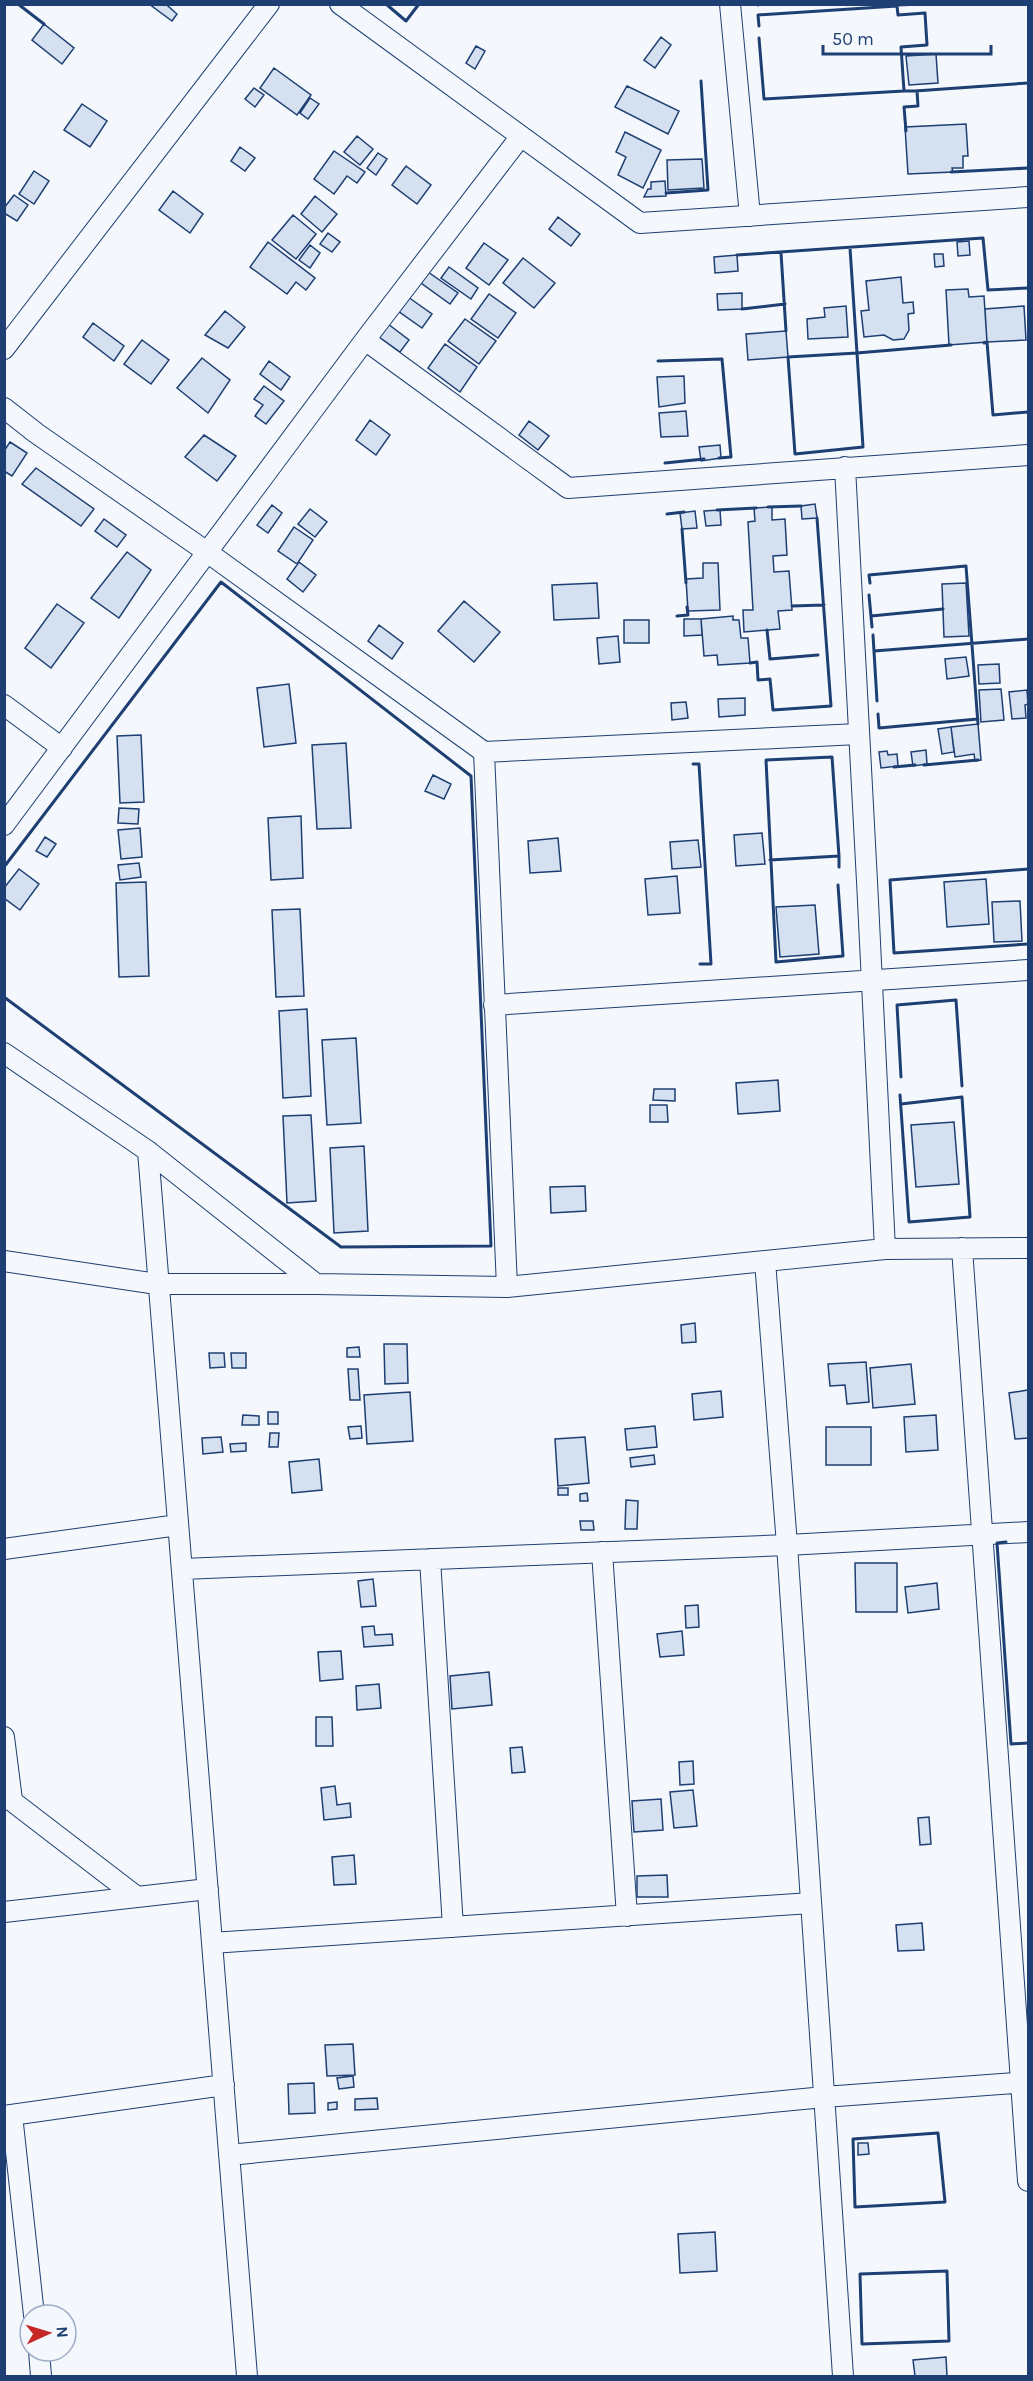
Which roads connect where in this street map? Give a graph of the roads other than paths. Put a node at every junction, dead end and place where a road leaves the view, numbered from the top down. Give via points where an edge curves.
1 (269, 4) edge
2 (340, 4) edge
3 (730, 4) edge
4 (521, 136) junction
5 (1029, 197) edge
6 (750, 216) junction
7 (366, 340) junction
8 (4, 349) edge
9 (4, 408) edge
10 (1029, 456) edge
11 (845, 467) junction
12 (207, 552) junction
13 (4, 705) edge
14 (858, 734) junction
15 (62, 748) junction
16 (484, 752) junction
17 (4, 825) edge
18 (1029, 970) edge
19 (874, 981) junction
20 (494, 1005) junction
21 (4, 1053) edge
22 (148, 1151) junction
23 (962, 1248) junction
24 (1029, 1248) edge
25 (885, 1249) junction
26 (4, 1261) edge
27 (765, 1261) junction
28 (158, 1284) junction
29 (316, 1284) junction
30 (507, 1287) junction
31 (178, 1525) junction
32 (1029, 1532) edge
33 (982, 1534) junction
34 (787, 1545) junction
35 (4, 1549) edge
36 (602, 1552) junction
37 (430, 1559) junction
38 (182, 1569) junction
39 (4, 1737) edge
40 (8, 1798) edge
41 (208, 1889) junction
42 (137, 1897) junction
43 (811, 1903) junction
44 (4, 1912) edge
45 (627, 1916) junction
46 (453, 1927) junction
47 (212, 1943) junction
48 (1025, 2083) edge
49 (224, 2085) junction
50 (824, 2097) junction
51 (8, 2115) edge
52 (229, 2155) junction
53 (1029, 2181) edge
54 (32, 2303) edge
55 (247, 2376) edge
56 (843, 2376) edge

1 - 8 street
2 - 4 street
3 - 6 street
4 - 6 street via 640,223
4 - 7 street
5 - 6 street
7 - 11 street via 568,488
7 - 12 street
9 - 12 street
10 - 11 street
11 - 14 street
12 - 15 street
12 - 16 street
13 - 15 street
14 - 16 street
14 - 19 street
15 - 17 street
16 - 20 street
18 - 19 street
19 - 20 street
19 - 25 street
20 - 30 street
21 - 22 street
22 - 28 street
22 - 29 street
23 - 24 street
23 - 25 street
23 - 33 street
25 - 27 street
26 - 28 street
27 - 30 street
27 - 34 street
28 - 29 street
28 - 31 street
29 - 30 street
31 - 35 street
31 - 38 street
32 - 33 street
33 - 34 street
33 - 48 street
34 - 36 street
34 - 43 street
36 - 37 street
36 - 45 street
37 - 38 street
37 - 46 street
38 - 41 street
39 - 40 street
40 - 42 street
41 - 42 street
41 - 47 street
42 - 44 street
43 - 45 street
43 - 50 street
45 - 46 street
46 - 47 street
47 - 49 street
48 - 50 street
48 - 53 street
49 - 51 street
49 - 52 street
50 - 52 street
50 - 56 street
51 - 54 street
52 - 55 street

